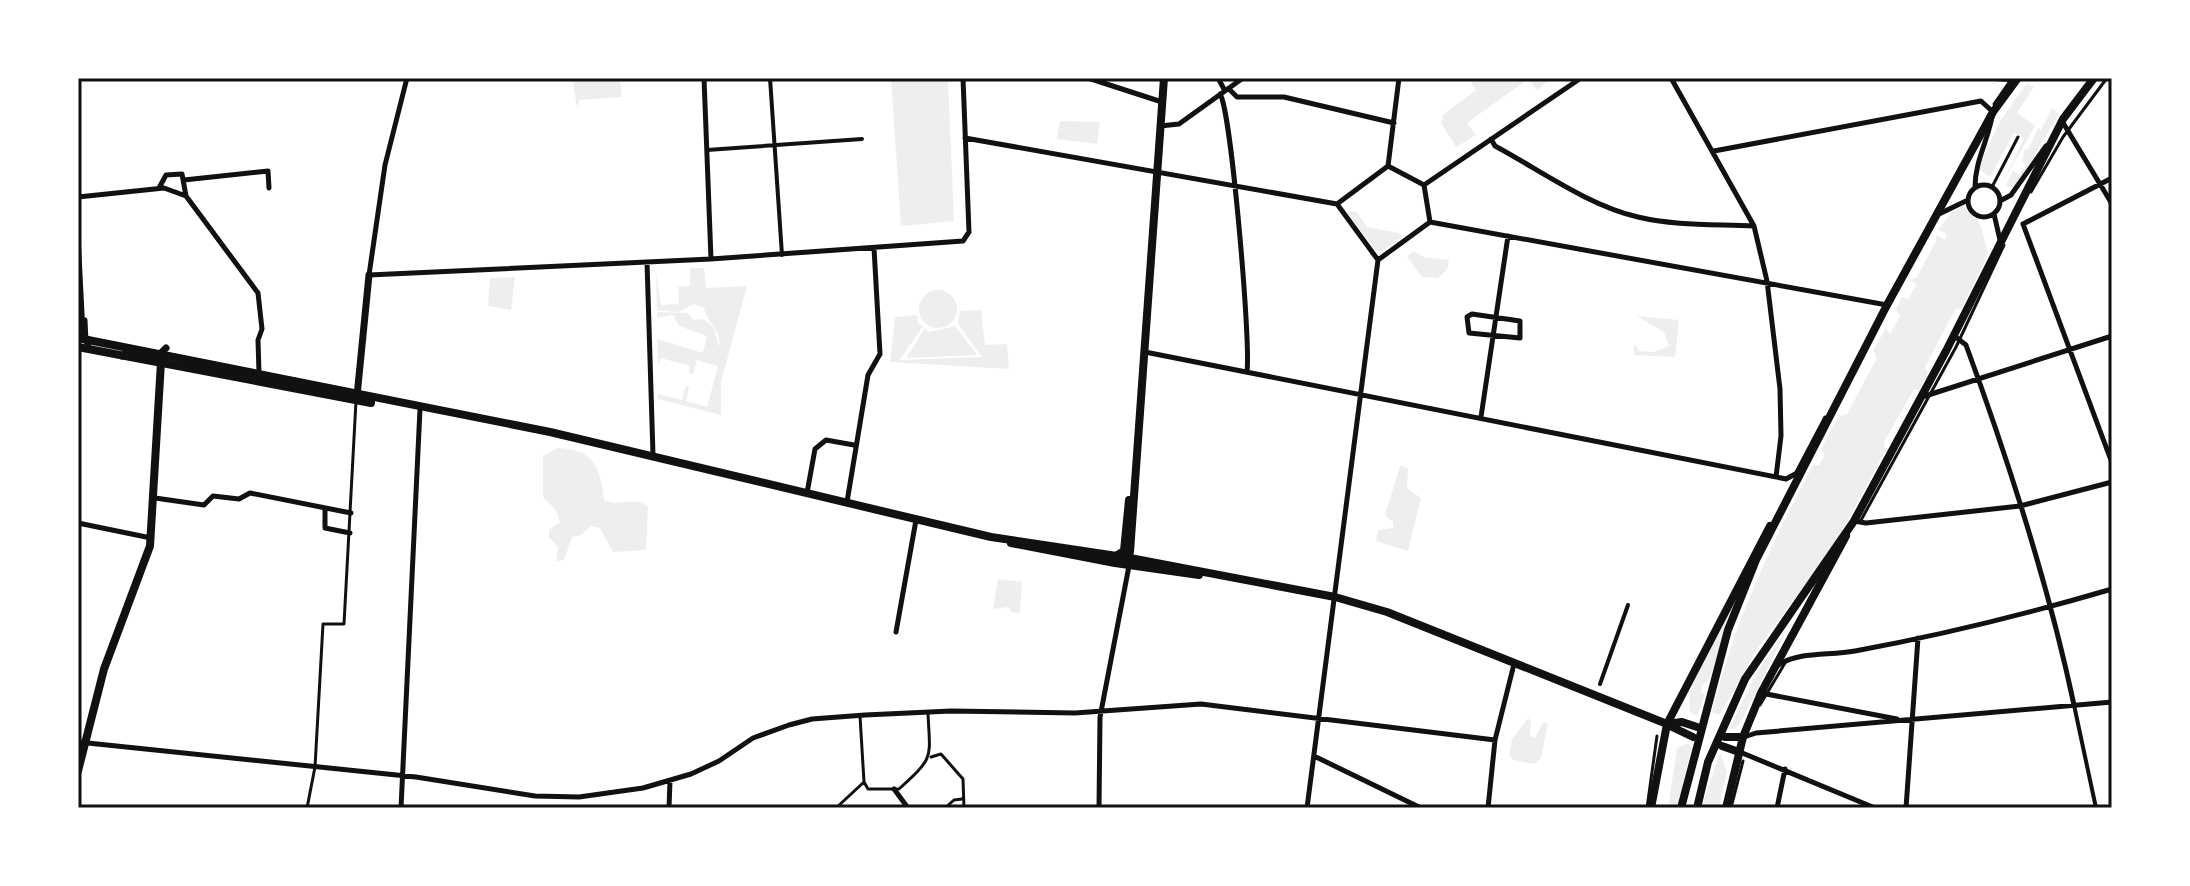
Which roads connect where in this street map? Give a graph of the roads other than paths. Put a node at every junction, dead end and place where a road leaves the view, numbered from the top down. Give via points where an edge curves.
1 (407, 78) edge
2 (704, 78) edge
3 (770, 78) edge
4 (963, 78) edge
5 (1088, 78) edge
6 (1164, 78) edge
7 (1218, 78) edge
8 (1243, 78) edge
9 (1399, 78) edge
10 (1581, 78) edge
11 (1671, 78) edge
12 (1989, 78) edge
13 (2094, 78) edge
14 (2107, 78) edge
15 (2014, 79) edge
16 (1224, 91) junction
17 (1162, 102) junction
18 (1993, 112) junction
19 (2063, 119) junction
20 (1394, 123) junction
21 (1160, 126) junction
22 (2069, 129) junction
23 (2018, 137) dead end
24 (965, 138) junction
25 (862, 139) dead end
26 (1491, 139) junction
27 (775, 145) junction
28 (707, 150) junction
29 (1714, 151) junction
30 (1388, 166) junction
31 (1157, 172) junction
32 (2112, 178) edge
33 (184, 180) junction
34 (2100, 183) junction
35 (1424, 185) junction
36 (1234, 187) junction
37 (1975, 187) junction
38 (1992, 187) junction
39 (269, 188) dead end
40 (159, 189) junction
41 (186, 196) junction
42 (78, 197) edge
43 (1968, 200) junction
44 (2000, 201) junction
45 (1337, 204) junction
46 (2112, 204) edge
47 (1939, 214) junction
48 (1994, 214) junction
49 (2013, 219) junction
50 (1430, 222) junction
51 (2023, 224) junction
52 (1754, 226) junction
53 (78, 236) edge
54 (1508, 236) junction
55 (2000, 240) junction
56 (874, 248) junction
57 (782, 255) junction
58 (711, 259) junction
59 (1378, 260) junction
60 (647, 262) junction
61 (369, 275) junction
62 (1767, 281) junction
63 (1887, 305) junction
64 (1496, 317) junction
65 (1957, 336) junction
66 (2112, 336) edge
67 (1493, 337) junction
68 (82, 341) edge
69 (2071, 350) junction
70 (1144, 352) junction
71 (135, 354) junction
72 (166, 359) junction
73 (1247, 371) junction
74 (259, 373) junction
75 (1979, 379) junction
76 (357, 394) junction
77 (1361, 394) junction
78 (1925, 396) junction
79 (420, 409) junction
80 (1481, 417) junction
81 (854, 445) junction
82 (653, 455) junction
83 (2112, 463) edge
84 (1796, 474) junction
85 (1776, 477) junction
86 (2112, 482) edge
87 (805, 492) junction
88 (155, 498) junction
89 (847, 502) junction
90 (2020, 506) junction
91 (325, 508) junction
92 (351, 513) junction
93 (916, 520) junction
94 (1857, 522) junction
95 (78, 523) edge
96 (350, 533) junction
97 (151, 538) junction
98 (1002, 539) junction
99 (1125, 560) junction
100 (1189, 568) junction
101 (1215, 575) junction
102 (2112, 589) edge
103 (1335, 597) junction
104 (1628, 605) dead end
105 (2052, 607) junction
106 (896, 632) dead end
107 (1918, 638) junction
108 (1787, 659) junction
109 (1515, 663) junction
110 (1777, 665) junction
111 (1600, 686) dead end
112 (1764, 693) junction
113 (2112, 702) edge
114 (2074, 705) junction
115 (1102, 710) junction
116 (927, 712) junction
117 (860, 716) junction
118 (1318, 718) junction
119 (1898, 720) junction
120 (1914, 720) junction
121 (1752, 723) dead end
122 (1667, 724) junction
123 (1697, 727) dead end
124 (1657, 736) dead end
125 (1693, 737) dead end
126 (1743, 737) junction
127 (1495, 740) junction
128 (82, 742) edge
129 (1314, 756) junction
130 (1741, 756) junction
131 (931, 757) junction
132 (315, 767) junction
133 (1785, 769) junction
134 (78, 771) edge
135 (403, 776) junction
136 (670, 781) junction
137 (864, 782) junction
138 (894, 789) junction
139 (963, 799) junction
140 (307, 808) edge
141 (401, 808) edge
142 (669, 808) edge
143 (836, 808) edge
144 (908, 808) edge
145 (945, 808) edge
146 (964, 808) edge
147 (1099, 808) edge
148 (1307, 808) edge
149 (1421, 808) edge
150 (1488, 808) edge
151 (1649, 808) edge
152 (1682, 808) edge
153 (1697, 808) edge
154 (1728, 808) edge
155 (1777, 808) edge
156 (1875, 808) edge
157 (1906, 808) edge
158 (2096, 808) edge

1 - 61 street via 385,165
2 - 28 street
3 - 27 street
4 - 24 street
5 - 17 street
6 - 17 main road
7 - 16 street
8 - 16 street
9 - 20 street
10 - 26 street
11 - 29 street
12 - 15 street
13 - 19 main road
14 - 22 lane
15 - 18 main road
15 - 84 lane
16 - 20 street via 1237,97 1284,97
16 - 21 street via 1179,124
16 - 36 street
17 - 21 main road
18 - 29 street via 1976,101
18 - 37 street via 1977,161
18 - 47 main road
19 - 22 street
19 - 44 street via 2011,195
19 - 49 main road
20 - 30 street
21 - 31 main road
22 - 34 street
22 - 49 lane
23 - 38 lane
24 - 31 street
24 - 56 street via 967,239
25 - 27 street
26 - 35 street
26 - 52 street via 1606,207 1638,217
27 - 28 street
27 - 57 street
28 - 58 street
29 - 52 street
30 - 35 street
30 - 45 street
31 - 36 street
31 - 70 main road
32 - 34 street
33 - 39 street via 268,171
33 - 40 street via 182,174 166,175
33 - 41 street
34 - 46 street
34 - 51 street
35 - 50 street
36 - 45 street
36 - 73 street
37 - 38 street
37 - 43 street
38 - 44 street
40 - 41 street
40 - 42 street
41 - 74 street via 258,293
43 - 47 street
43 - 48 street via 1976,216
44 - 48 street
45 - 59 street
47 - 63 main road
48 - 55 street
49 - 51 street
49 - 55 main road
49 - 65 lane
50 - 54 street
50 - 59 street
51 - 69 street
52 - 62 street
53 - 68 street
54 - 62 street
54 - 64 street
55 - 65 main road
56 - 57 street
56 - 81 street via 880,354 868,375
57 - 58 street
58 - 60 street
59 - 77 street
60 - 61 street
60 - 82 street
61 - 76 street
62 - 63 street
62 - 85 street via 1781,412
63 - 84 main road
64 - 67 street
64 - 67 street via 1523,325 1516,340
64 - 67 street via 1467,317 1469,333
65 - 75 street via 1965,342
65 - 78 main road
66 - 69 street
67 - 80 street
68 - 71 main road
68 - 71 main road via 122,356
69 - 75 street
69 - 83 street
70 - 73 street
70 - 99 main road
71 - 72 main road
72 - 74 main road
72 - 74 main road
72 - 76 main road
72 - 88 main road
73 - 77 street
74 - 76 main road
75 - 78 street
75 - 90 street
76 - 79 main road
76 - 92 lane
77 - 80 street
77 - 103 street
78 - 94 main road
79 - 82 main road
79 - 135 street
80 - 85 street
81 - 87 street via 826,440 815,449
81 - 89 street
82 - 87 main road
84 - 85 street
84 - 122 main road
84 - 152 main road via 1728,630
86 - 90 street
87 - 89 main road
88 - 91 street via 204,505 213,496 239,499 250,493
88 - 97 main road
89 - 93 main road
90 - 94 street
90 - 105 street
91 - 92 street
91 - 96 street via 325,528
92 - 96 lane
93 - 98 main road
93 - 106 street
94 - 110 main road
94 - 153 main road via 1773,636 1726,717
95 - 97 street
96 - 132 lane via 344,624 323,624
97 - 128 main road
98 - 99 main road
98 - 99 main road via 1045,551
99 - 100 lane
99 - 100 main road
99 - 101 main road
99 - 115 street
100 - 101 main road
101 - 103 main road
102 - 105 street
103 - 109 main road
103 - 118 street
104 - 111 street
105 - 107 street
105 - 114 street
107 - 108 street
107 - 120 street
108 - 110 street
108 - 112 lane
109 - 122 main road
109 - 127 street
110 - 112 main road
112 - 119 street
112 - 121 lane
112 - 126 main road
113 - 114 street
114 - 120 street
114 - 158 street
115 - 116 street
115 - 118 street via 1201,704
115 - 147 street
116 - 117 street
116 - 131 lane
117 - 136 street via 789,725
117 - 137 lane
118 - 127 street
118 - 129 street
119 - 120 street
119 - 126 street
120 - 157 street
122 - 123 main road
122 - 125 main road
122 - 151 main road
124 - 151 lane
126 - 130 main road
126 - 130 main road via 1724,742
127 - 150 street
128 - 132 street
128 - 134 main road
129 - 148 street
129 - 149 street
130 - 133 street
130 - 154 main road
131 - 138 lane
131 - 139 lane via 941,754 959,772
132 - 135 street
132 - 140 lane
133 - 155 street
133 - 156 street
135 - 136 street via 535,796 579,797
135 - 141 street
136 - 142 street
137 - 138 lane via 868,789
137 - 143 lane
138 - 144 street
139 - 145 lane
139 - 146 lane

